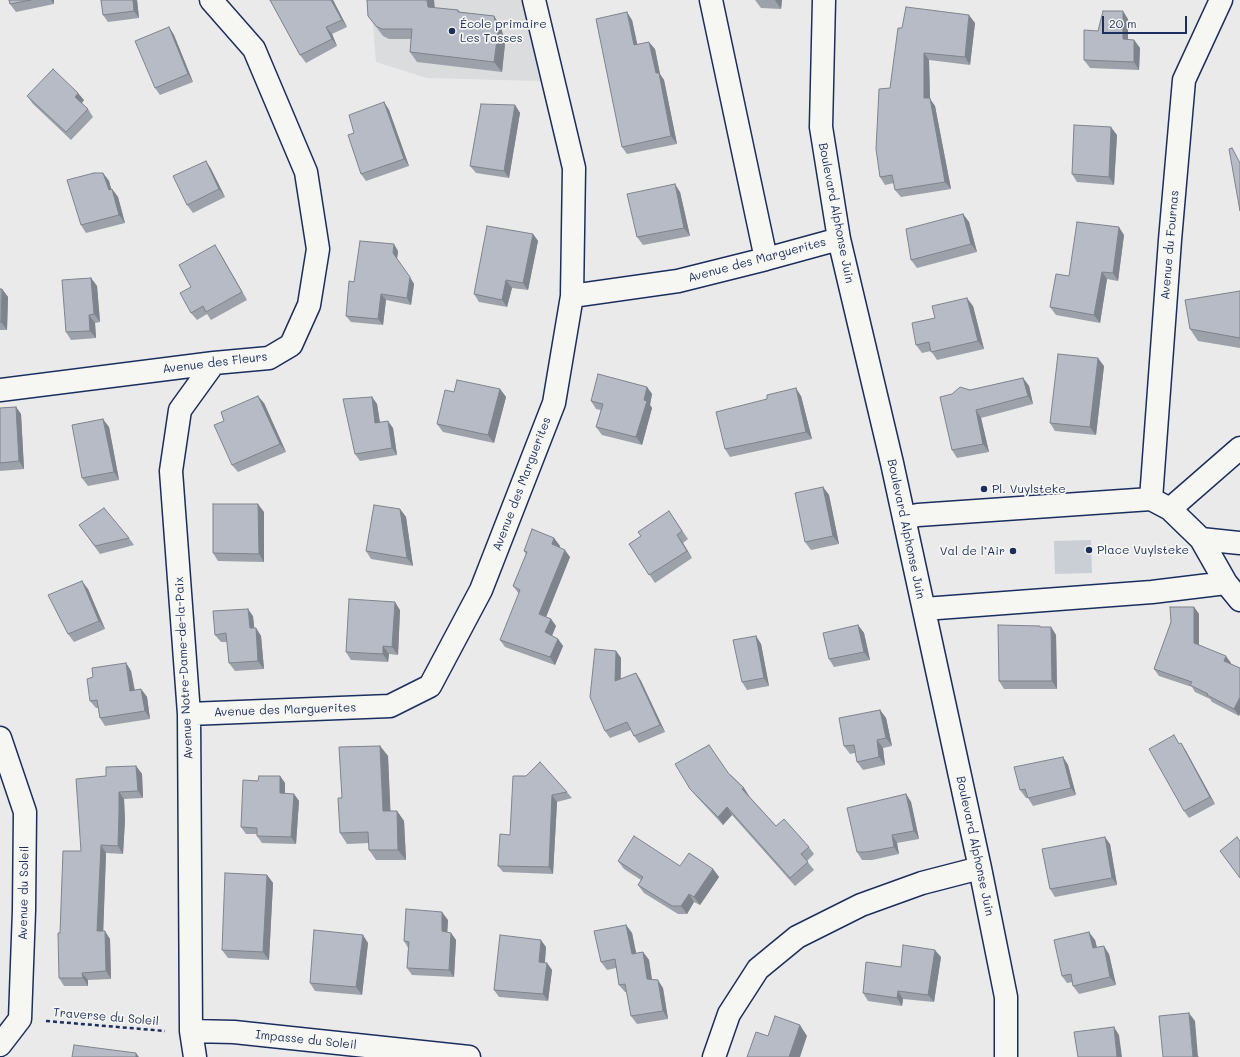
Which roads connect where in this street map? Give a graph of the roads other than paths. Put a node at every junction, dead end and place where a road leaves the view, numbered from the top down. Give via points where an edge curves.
1 (211, 0) edge
2 (534, 0) edge
3 (711, 0) edge
4 (824, 0) edge
5 (1221, 0) edge
6 (839, 239) junction
7 (766, 259) junction
8 (572, 296) junction
9 (214, 363) junction
10 (0, 390) edge
11 (1240, 448) edge
12 (1151, 499) junction
13 (1170, 509) junction
14 (904, 518) junction
15 (1201, 540) junction
16 (1240, 543) edge
17 (1226, 583) junction
18 (1240, 600) edge
19 (924, 609) junction
20 (189, 714) junction
21 (0, 738) edge
22 (980, 868) junction
23 (191, 1031) junction
24 (0, 1045) edge
25 (195, 1057) edge
26 (469, 1057) edge
27 (714, 1057) edge
28 (1006, 1057) edge

1 - 9 street, Avenue des Fleurs via 254,49 306,172 318,249 309,305 291,345 269,358
2 - 8 street via 574,168
3 - 7 street
4 - 6 street, Boulevard Alphonse Juin via 821,127
5 - 12 street, Avenue du Fournas via 1184,80
6 - 7 street, Avenue des Marguerites
6 - 14 street, Boulevard Alphonse Juin
7 - 8 street, Avenue des Marguerites via 678,281
8 - 20 street, Avenue des Marguerites via 554,403 481,590 430,686 390,706
9 - 10 street, Avenue des Fleurs
9 - 20 street, Avenue Notre-Dame-de-la-Paix via 180,410 171,470
11 - 13 street
12 - 13 street
12 - 14 street
13 - 15 street
14 - 19 street, Boulevard Alphonse Juin
15 - 16 street
15 - 17 street
17 - 18 street
17 - 19 street via 1152,592
19 - 22 street, Boulevard Alphonse Juin
20 - 23 street, Avenue Notre-Dame-de-la-Paix
21 - 24 street, Avenue du Soleil via 25,812 20,1019
22 - 27 street via 922,883 862,905 797,937 758,969 729,1014
22 - 28 street, Boulevard Alphonse Juin via 1006,997
23 - 25 street, Avenue Notre-Dame-de-la-Paix
23 - 26 street, Impasse du Soleil via 234,1032

